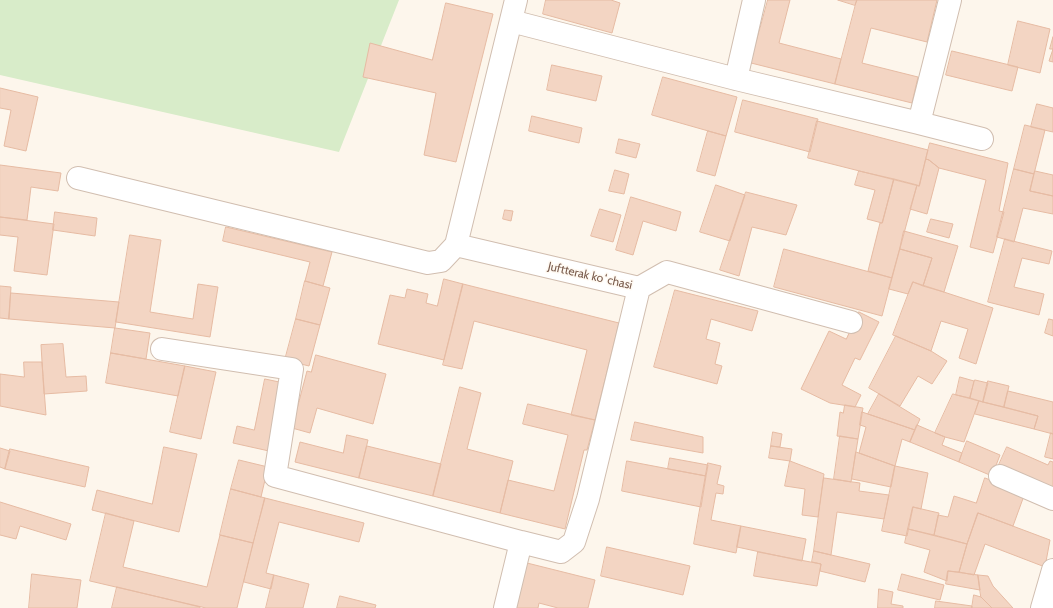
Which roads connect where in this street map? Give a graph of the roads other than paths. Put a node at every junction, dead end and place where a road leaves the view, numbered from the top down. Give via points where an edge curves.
1 (516, 0) edge
2 (754, 0) edge
3 (950, 0) edge
4 (510, 21) junction
5 (736, 79) junction
6 (918, 123) junction
7 (982, 139) dead end
8 (78, 178) dead end
9 (456, 245) junction
10 (639, 288) junction
11 (851, 322) dead end
12 (162, 349) dead end
13 (1000, 476) dead end
14 (1053, 499) edge
15 (521, 542) junction
16 (1053, 570) edge
17 (505, 608) edge
18 (1042, 608) edge

1 - 4 street
2 - 5 street
3 - 6 street
4 - 5 street
4 - 9 street
5 - 6 street
6 - 7 street
8 - 9 street via 428,263 441,261
9 - 10 street, Juftterak koʻchasi
10 - 11 street via 667,272
10 - 15 street, Juftterak koʻchasi via 588,499 574,542 561,552
12 - 15 street via 292,369 275,476
13 - 14 street
15 - 17 street
16 - 18 street

